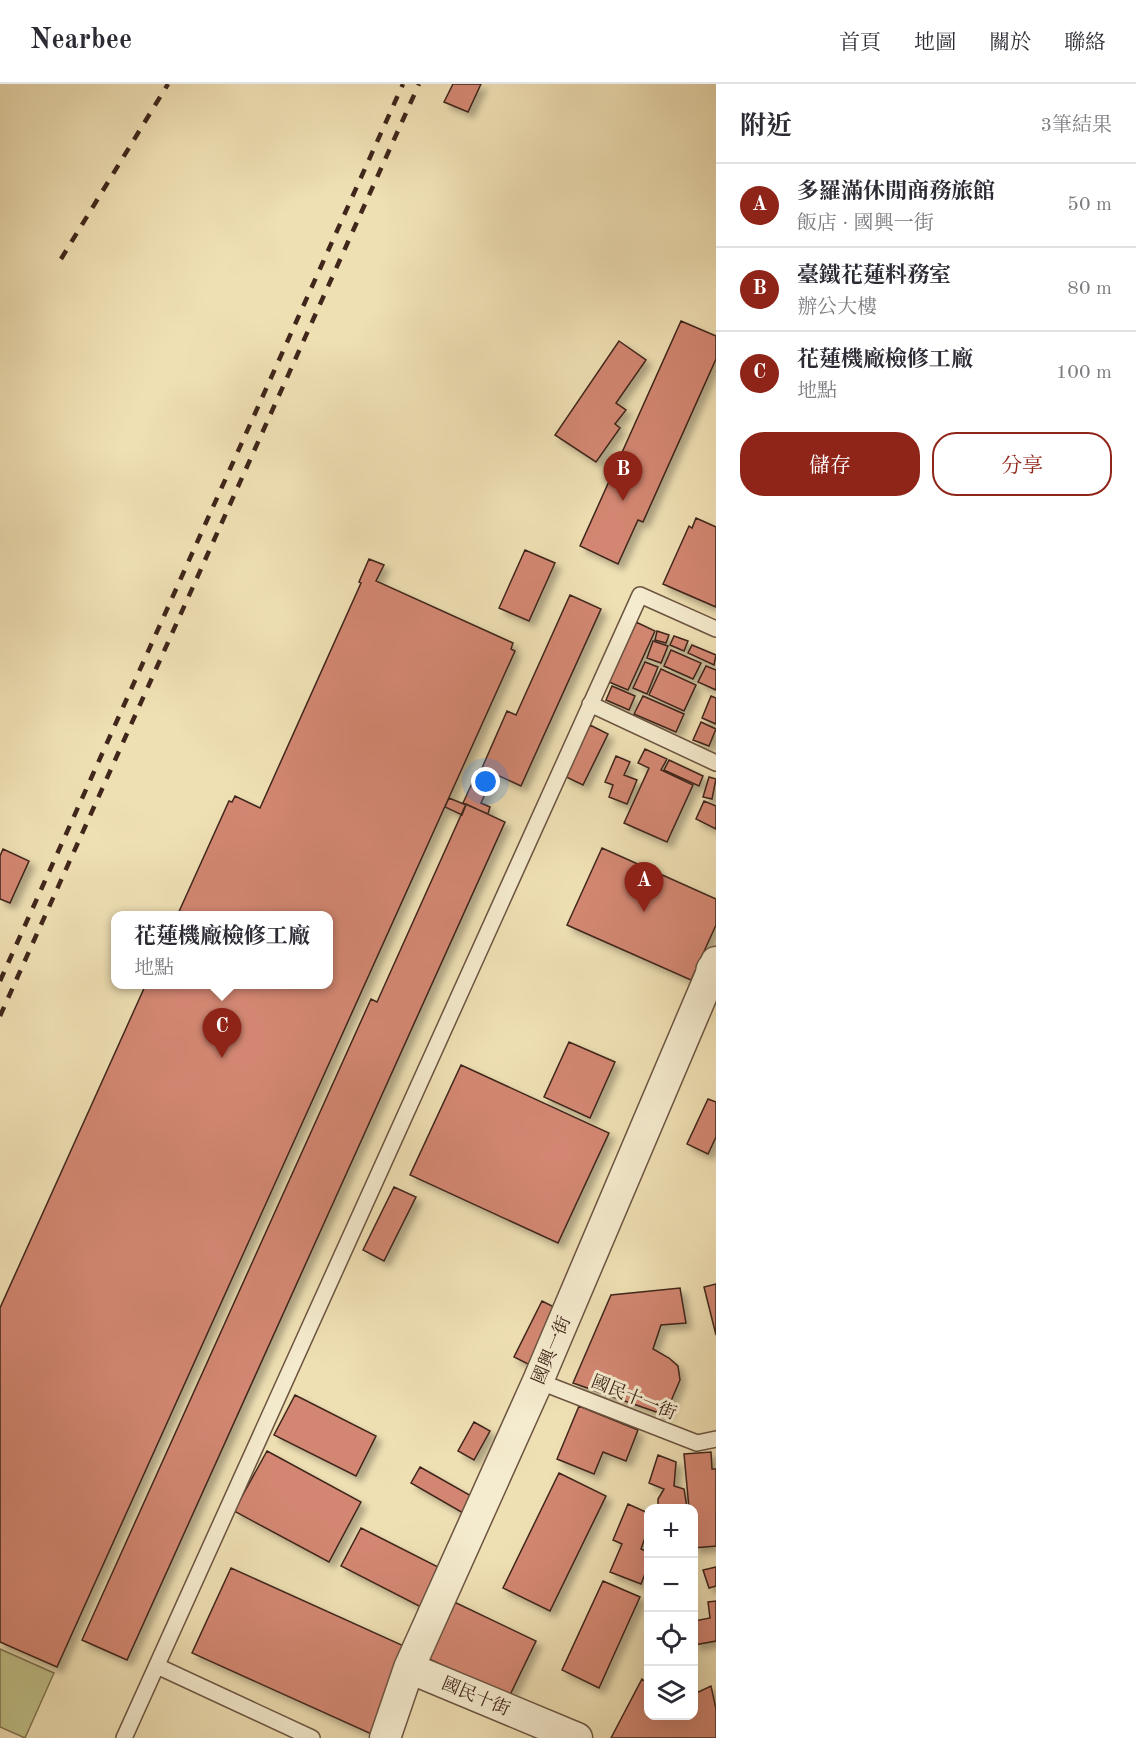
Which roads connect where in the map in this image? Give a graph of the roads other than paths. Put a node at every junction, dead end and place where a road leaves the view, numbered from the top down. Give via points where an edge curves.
1 (716, 629) edge
2 (591, 704) junction
3 (716, 763) edge
4 (715, 971) edge
5 (538, 1382) junction
6 (716, 1439) edge
7 (157, 1666) junction
8 (409, 1668) junction
9 (124, 1738) edge
10 (312, 1738) edge
11 (385, 1738) edge
12 (577, 1738) edge

1 - 2 lane via 640,595
2 - 3 lane
2 - 7 lane
4 - 5 street, 國興一街
5 - 6 lane, 國民十一街 via 697,1443
5 - 8 street, 國興一街
7 - 9 lane
7 - 10 lane
8 - 11 street, 國興一街
8 - 12 street, 國民十街

